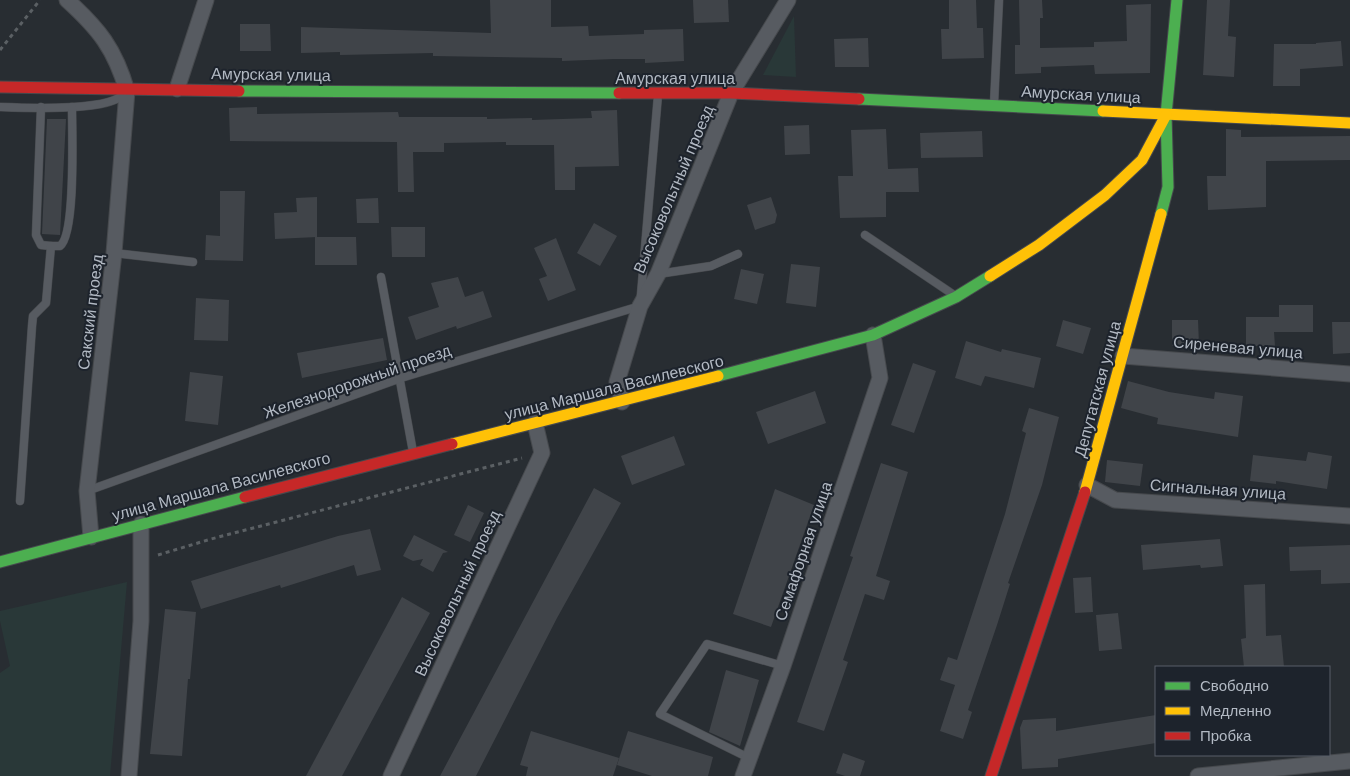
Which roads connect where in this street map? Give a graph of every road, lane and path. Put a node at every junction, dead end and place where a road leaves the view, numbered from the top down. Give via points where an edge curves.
1 (40, 0) edge
2 (67, 0) edge
3 (206, 0) edge
4 (788, 0) edge
5 (999, 0) edge
6 (1177, 0) edge
7 (0, 50) edge
8 (0, 87) edge
9 (177, 89) junction
10 (127, 91) junction
11 (731, 93) junction
12 (658, 95) junction
13 (72, 106) junction
14 (994, 106) junction
15 (0, 107) edge
16 (41, 107) junction
17 (1166, 115) junction
18 (1350, 123) edge
19 (865, 235) dead end
20 (51, 246) junction
21 (114, 253) junction
22 (738, 254) dead end
23 (193, 262) dead end
24 (658, 274) junction
25 (381, 276) dead end
26 (956, 296) junction
27 (640, 306) junction
28 (873, 335) junction
29 (1124, 356) junction
30 (1350, 374) edge
31 (401, 378) junction
32 (622, 402) junction
33 (535, 423) junction
34 (414, 453) junction
35 (542, 453) junction
36 (1087, 485) junction
37 (87, 491) junction
38 (20, 501) dead end
39 (1350, 516) edge
40 (141, 524) junction
41 (91, 537) junction
42 (142, 560) junction
43 (0, 562) edge
44 (783, 666) junction
45 (749, 758) junction
46 (1350, 761) edge
47 (129, 776) edge
48 (391, 776) edge
49 (743, 776) edge
50 (991, 776) edge
51 (1198, 776) edge

1 - 7 path
2 - 10 street via 108,44 120,67
3 - 9 street
4 - 11 street, Высоковольтный проезд
5 - 14 lane
6 - 17 street, Депутатская улица
8 - 10 street, Амурская улица
9 - 10 street, Амурская улица
9 - 12 street, Амурская улица
10 - 13 lane via 110,102
10 - 21 street, Сакский проезд
11 - 12 street, Амурская улица
11 - 14 street, Амурская улица
11 - 24 street, Высоковольтный проезд
12 - 27 lane
13 - 16 lane
13 - 20 lane via 73,171 67,236 60,246
14 - 17 street, Амурская улица
15 - 16 lane
16 - 20 lane via 36,235 41,245
17 - 18 street, Амурская улица
17 - 26 street, улица Маршала Василевского via 1142,160 1105,195 1029,253
17 - 29 street, Депутатская улица via 1168,187
19 - 26 lane
20 - 38 lane via 46,303 33,316
21 - 23 lane
21 - 37 street, Сакский проезд
22 - 24 lane via 711,266
24 - 27 street, Высоковольтный проезд
25 - 31 lane
26 - 28 street, улица Маршала Василевского
27 - 31 lane, Железнодорожный проезд
27 - 32 street, Высоковольтный проезд via 618,382
28 - 32 street, улица Маршала Василевского
28 - 44 street, Семафорная улица via 880,378
29 - 30 street, Сиреневая улица
29 - 36 street, Депутатская улица
31 - 34 lane
31 - 37 lane, Железнодорожный проезд
32 - 33 street, улица Маршала Василевского
33 - 34 street, улица Маршала Василевского
33 - 35 street
34 - 40 street, улица Маршала Василевского
35 - 42 path
35 - 48 street, Высоковольтный проезд
36 - 39 street, Сигнальная улица via 1115,500
36 - 50 street, Депутатская улица
37 - 41 street, Сакский проезд
40 - 41 street, улица Маршала Василевского
40 - 42 street
41 - 43 street, улица Маршала Василевского
42 - 47 street via 141,621
44 - 45 street, Семафорная улица
44 - 45 lane via 707,644 660,714
45 - 49 street, Семафорная улица
46 - 51 street

